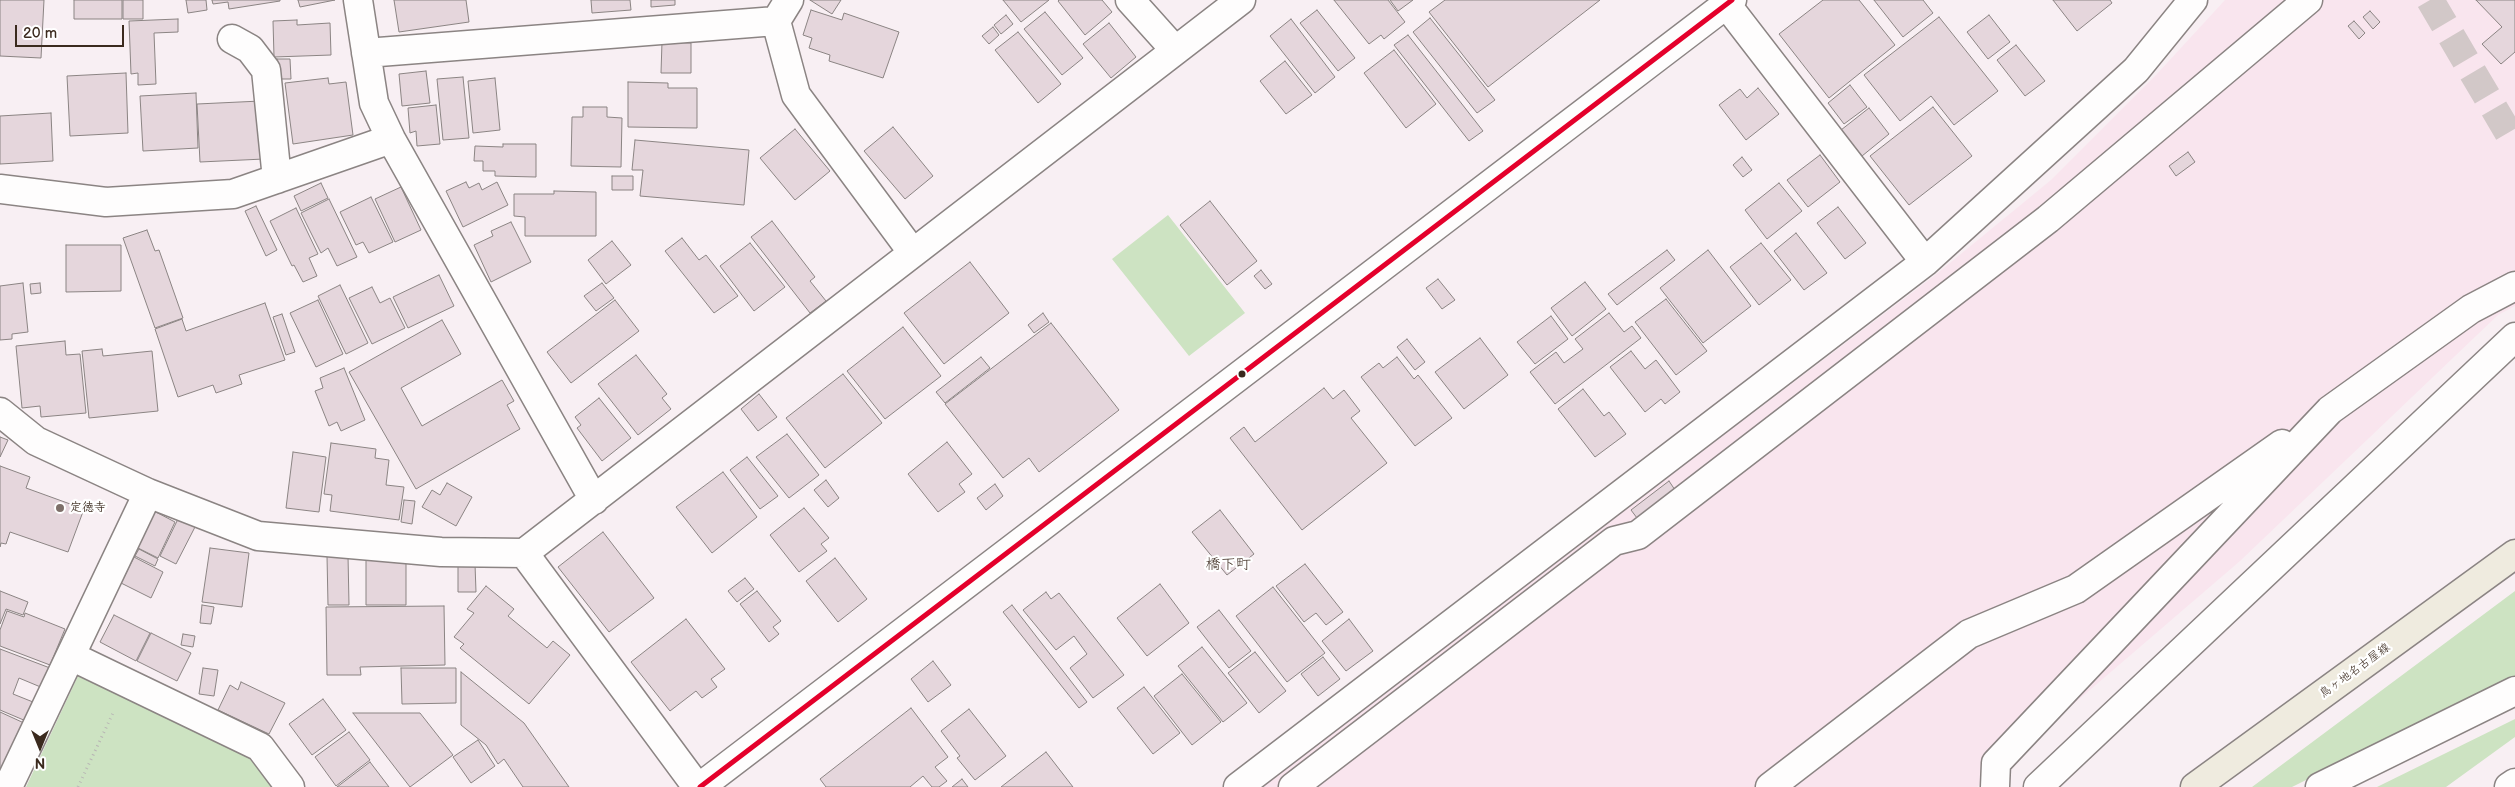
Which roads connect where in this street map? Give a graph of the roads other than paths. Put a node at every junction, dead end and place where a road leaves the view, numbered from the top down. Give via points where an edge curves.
1 (358, 0) edge
2 (1130, 0) edge
3 (1241, 0) edge
4 (2193, 0) edge
5 (2308, 0) edge
6 (1727, 2) edge
7 (782, 10) edge
8 (232, 39) dead end
9 (1176, 50) junction
10 (366, 53) junction
11 (391, 139) junction
12 (277, 179) junction
13 (0, 189) edge
14 (914, 252) junction
15 (1926, 262) junction
16 (2515, 286) edge
17 (2515, 337) edge
18 (2330, 410) junction
19 (0, 412) edge
20 (148, 494) junction
21 (594, 500) junction
22 (524, 553) junction
23 (2515, 554) edge
24 (70, 656) junction
25 (2515, 691) edge
26 (2515, 783) edge
27 (8, 787) edge
28 (290, 787) edge
29 (698, 787) edge
30 (1238, 787) edge
31 (1293, 787) edge
32 (1770, 787) edge
33 (1995, 787) edge
34 (2038, 787) edge
35 (2195, 787) edge
36 (2320, 787) edge
37 (2509, 787) edge

1 - 10 street
2 - 9 street
3 - 9 street
4 - 15 street via 2136,70
5 - 31 street via 2040,225 1638,535 1614,541
6 - 15 street
6 - 29 street
7 - 10 street
7 - 14 street via 796,95
8 - 12 street via 250,49 266,70
9 - 14 street
10 - 11 street via 374,103
11 - 12 street
11 - 21 street
12 - 13 street via 233,194 106,202
14 - 21 street
15 - 30 street
16 - 18 street via 2471,310
17 - 34 street
18 - 32 street via 2076,588 1969,634
18 - 33 street via 1996,763
19 - 20 street via 36,441
20 - 22 street via 258,536 441,552
20 - 24 street
21 - 22 street
22 - 29 street
23 - 35 main road, 鳥ヶ地名古屋線
24 - 27 street
24 - 28 street via 260,746
25 - 36 street
26 - 37 street

